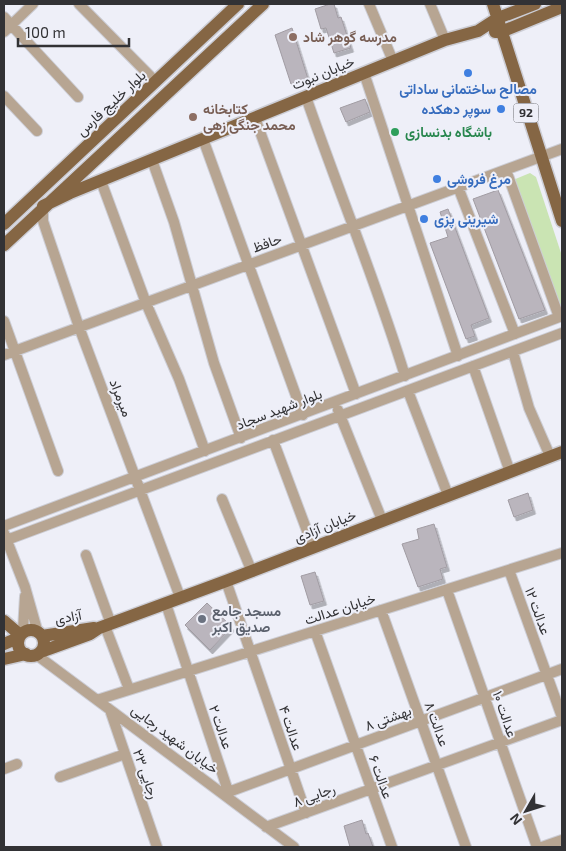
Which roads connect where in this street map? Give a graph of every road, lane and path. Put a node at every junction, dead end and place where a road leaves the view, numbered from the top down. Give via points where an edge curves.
1 (33, 4) edge
2 (79, 4) edge
3 (238, 4) edge
4 (263, 4) edge
5 (368, 4) edge
6 (430, 4) edge
7 (493, 4) edge
8 (535, 4) edge
9 (562, 7) edge
10 (498, 18) junction
11 (6, 24) edge
12 (478, 31) junction
13 (501, 32) junction
14 (445, 40) junction
15 (393, 61) junction
16 (364, 73) junction
17 (156, 82) junction
18 (4, 96) edge
19 (78, 97) dead end
20 (306, 97) junction
21 (255, 118) junction
22 (37, 131) dead end
23 (203, 139) junction
24 (562, 149) edge
25 (540, 157) junction
26 (152, 160) junction
27 (506, 170) junction
28 (101, 180) junction
29 (458, 187) junction
30 (34, 196) junction
31 (43, 206) junction
32 (407, 206) junction
33 (562, 221) edge
34 (4, 224) edge
35 (352, 227) junction
36 (4, 245) edge
37 (302, 245) junction
38 (250, 264) junction
39 (192, 286) junction
40 (146, 303) junction
41 (561, 316) edge
42 (4, 321) edge
43 (79, 327) junction
44 (562, 333) edge
45 (515, 334) junction
46 (15, 351) junction
47 (513, 352) junction
48 (4, 355) edge
49 (458, 356) junction
50 (473, 366) junction
51 (405, 376) junction
52 (408, 391) junction
53 (356, 394) junction
54 (335, 402) junction
55 (304, 415) junction
56 (340, 416) junction
57 (241, 438) junction
58 (272, 440) junction
59 (205, 451) junction
60 (556, 454) edge
61 (58, 471) dead end
62 (510, 472) junction
63 (136, 477) junction
64 (141, 490) junction
65 (448, 495) junction
66 (222, 499) dead end
67 (382, 520) junction
68 (4, 526) edge
69 (5, 538) edge
70 (313, 547) junction
71 (562, 553) edge
72 (86, 556) dead end
73 (509, 570) junction
74 (252, 572) junction
75 (226, 582) junction
76 (25, 587) junction
77 (447, 590) junction
78 (180, 598) junction
79 (166, 604) junction
80 (381, 610) junction
81 (4, 621) edge
82 (105, 626) junction
83 (315, 631) junction
84 (20, 634) junction
85 (40, 634) junction
86 (4, 644) edge
87 (251, 651) junction
88 (36, 654) junction
89 (4, 659) edge
90 (562, 669) edge
91 (188, 672) junction
92 (547, 675) junction
93 (129, 690) junction
94 (485, 697) junction
95 (97, 700) junction
96 (110, 710) junction
97 (562, 719) edge
98 (421, 721) junction
99 (500, 743) junction
100 (355, 745) junction
101 (125, 754) junction
102 (17, 764) dead end
103 (437, 765) junction
104 (291, 768) junction
105 (4, 769) edge
106 (60, 777) dead end
107 (371, 789) junction
108 (225, 792) junction
109 (306, 813) junction
110 (266, 827) junction
111 (562, 840) edge
112 (157, 847) edge
113 (294, 847) edge
114 (392, 847) edge
115 (466, 847) edge
116 (537, 847) edge
117 (542, 847) edge

1 - 11 street
2 - 17 street
3 - 17 main road, بلوار خلیج فارس
4 - 31 main road
5 - 15 street
6 - 14 street
7 - 10 main road, 92
8 - 10 main road, خیابان نبوت
9 - 13 main road, خیابان نبوت
10 - 12 main road, خیابان نبوت
10 - 13 main road, 92
11 - 19 street
12 - 13 main road, خیابان نبوت
12 - 14 main road, خیابان نبوت
13 - 25 main road, 92
14 - 15 main road, خیابان نبوت
15 - 16 main road, خیابان نبوت
16 - 20 main road, خیابان نبوت
16 - 32 street
17 - 30 main road, بلوار خلیج فارس
18 - 22 street
20 - 21 main road, خیابان نبوت
20 - 35 street
21 - 23 main road, خیابان نبوت
21 - 37 street
23 - 26 main road, خیابان نبوت
23 - 38 street
24 - 25 street, حافظ
25 - 27 street, حافظ
25 - 33 main road, 92
26 - 28 main road, خیابان نبوت
26 - 39 street
27 - 29 street, حافظ
27 - 41 street
28 - 31 main road, خیابان نبوت
28 - 40 street
29 - 32 street, حافظ
29 - 45 street
30 - 31 main road
30 - 34 main road, بلوار خلیج فارس
31 - 36 main road
31 - 43 street, میرمراد via 43,221
32 - 35 street, حافظ
32 - 49 street
35 - 37 street, حافظ
35 - 51 street via 383,304
37 - 38 street, حافظ
37 - 53 street
38 - 39 street, حافظ
38 - 55 street
39 - 40 street, حافظ
39 - 57 street via 214,363
40 - 43 street, حافظ
40 - 59 street via 179,379
41 - 45 street, بلوار شهید سجاد
42 - 46 street
43 - 46 street, حافظ
43 - 63 street, میرمراد
44 - 47 street, بلوار شهید سجاد
45 - 49 street, بلوار شهید سجاد
46 - 48 street, حافظ
46 - 61 street
47 - 50 street, بلوار شهید سجاد
47 - 60 street via 529,408
49 - 51 street, بلوار شهید سجاد
50 - 52 street, بلوار شهید سجاد
50 - 62 street
51 - 53 street, بلوار شهید سجاد
52 - 56 street, بلوار شهید سجاد
52 - 65 street
53 - 54 street, بلوار شهید سجاد
54 - 55 street, بلوار شهید سجاد
54 - 56 street
55 - 57 street, بلوار شهید سجاد
56 - 58 street, بلوار شهید سجاد
56 - 67 street
57 - 59 street, بلوار شهید سجاد
58 - 64 street, بلوار شهید سجاد
58 - 70 street
59 - 63 street, بلوار شهید سجاد
60 - 62 main road, خیابان آزادی
62 - 65 main road, خیابان آزادی
63 - 64 street, میرمراد
63 - 68 street, بلوار شهید سجاد
64 - 69 street, بلوار شهید سجاد
64 - 78 street, میرمراد
65 - 67 main road, خیابان آزادی
66 - 74 street
67 - 70 main road, خیابان آزادی
69 - 76 street
70 - 74 main road, خیابان آزادی
71 - 73 street, خیابان عدالت
72 - 82 street
73 - 77 street, خیابان عدالت
73 - 92 street, عدالت ۱۲
74 - 75 main road, خیابان آزادی
75 - 78 main road, خیابان آزادی
75 - 87 street, عدالت ۴
76 - 84 street
76 - 85 street
77 - 80 street, خیابان عدالت
77 - 94 street, عدالت ۱۰
78 - 79 main road, خیابان آزادی
79 - 82 main road, خیابان آزادی
79 - 91 street, عدالت ۲
80 - 83 street, خیابان عدالت
80 - 98 street, عدالت ۸
81 - 84 main road
82 - 85 main road, آزادی
82 - 88 main road, آزادی
82 - 93 street
83 - 87 street, خیابان عدالت
83 - 100 street, عدالت ۶
84 - 85 main road via 32,629
84 - 86 main road
84 - 88 main road via 19,645
85 - 88 main road via 45,644
87 - 91 street, خیابان عدالت
87 - 104 street, عدالت ۴
88 - 89 main road
88 - 95 street, خیابان شهید رجایی
90 - 92 street, بهشتی ۸
91 - 93 street, خیابان عدالت
91 - 108 street, عدالت ۲
92 - 94 street, بهشتی ۸
92 - 97 street, عدالت ۱۲
93 - 95 street, خیابان عدالت
94 - 98 street, بهشتی ۸
94 - 99 street, عدالت ۱۰
95 - 96 street, خیابان شهید رجایی
96 - 101 street, رجایی ۲۳
96 - 108 street, خیابان شهید رجایی
97 - 99 street, رجایی ۸
98 - 100 street, بهشتی ۸
98 - 103 street, عدالت ۸
99 - 103 street, رجایی ۸
99 - 116 street, عدالت ۱۰
100 - 104 street, بهشتی ۸
100 - 107 street, عدالت ۶
101 - 106 street
101 - 112 street, رجایی ۲۳
102 - 105 street
103 - 107 street, رجایی ۸
103 - 115 street, عدالت ۸
104 - 108 street, بهشتی ۸
104 - 109 street, عدالت ۴
107 - 109 street, رجایی ۸
107 - 114 street, عدالت ۶
108 - 110 street, خیابان شهید رجایی
109 - 110 street, رجایی ۸
110 - 113 street, خیابان شهید رجایی
111 - 117 street

